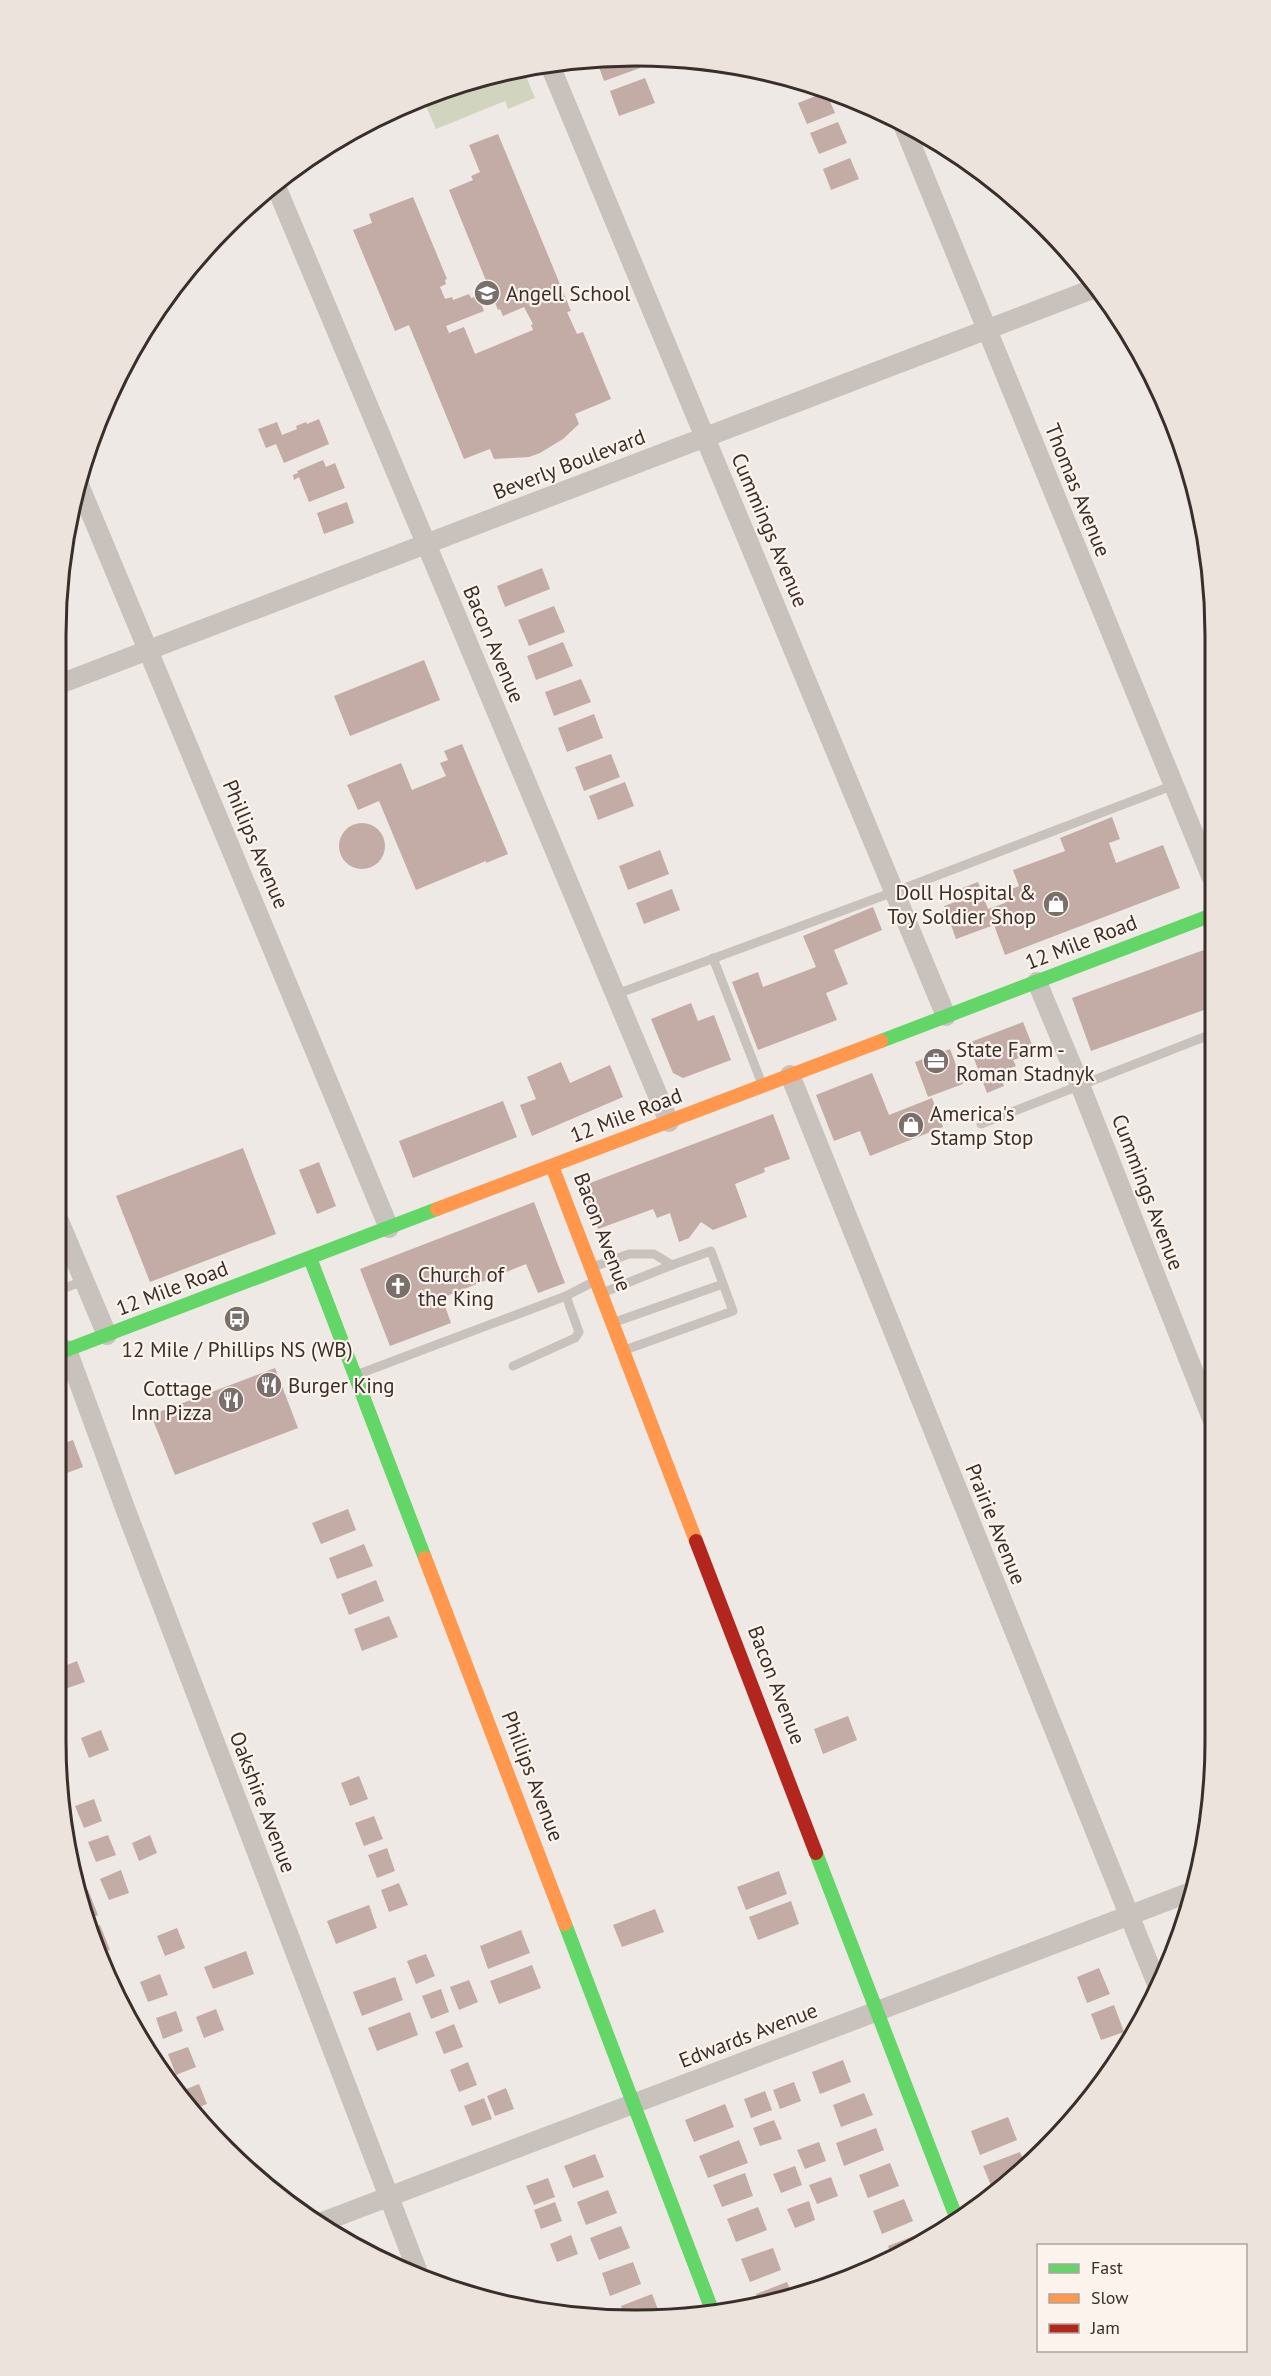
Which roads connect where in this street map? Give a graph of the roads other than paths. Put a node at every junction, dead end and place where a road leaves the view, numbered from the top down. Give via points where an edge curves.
1 (553, 72) edge
2 (908, 136) edge
3 (279, 192) edge
4 (1088, 291) edge
5 (988, 329) junction
6 (706, 438) junction
7 (83, 495) edge
8 (427, 543) junction
9 (148, 649) junction
10 (66, 681) edge
11 (1174, 785) junction
12 (1205, 861) edge
13 (894, 891) junction
14 (1205, 918) edge
15 (713, 958) junction
16 (1037, 981) junction
17 (614, 994) junction
18 (946, 1016) junction
19 (1205, 1037) edge
20 (790, 1076) junction
21 (1080, 1085) junction
22 (763, 1086) junction
23 (669, 1122) junction
24 (981, 1124) dead end
25 (552, 1166) junction
26 (389, 1228) junction
27 (66, 1238) edge
28 (310, 1258) junction
29 (672, 1265) junction
30 (594, 1274) junction
31 (84, 1281) junction
32 (723, 1284) junction
33 (66, 1287) edge
34 (601, 1294) junction
35 (566, 1296) junction
36 (612, 1323) junction
37 (107, 1335) junction
38 (66, 1350) edge
39 (623, 1351) junction
40 (66, 1364) edge
41 (513, 1366) dead end
42 (354, 1376) junction
43 (1205, 1401) edge
44 (1184, 1895) edge
45 (1129, 1916) junction
46 (1154, 1976) edge
47 (877, 2011) junction
48 (634, 2105) junction
49 (389, 2197) junction
50 (954, 2212) edge
51 (328, 2220) edge
52 (415, 2266) edge
53 (710, 2305) edge

1 - 6 street, Cummings Avenue
2 - 5 street, Thomas Avenue
3 - 8 street, Bacon Avenue
4 - 5 street, Beverly Boulevard
5 - 6 street, Beverly Boulevard
5 - 11 street, Thomas Avenue
6 - 8 street, Beverly Boulevard
6 - 13 street, Cummings Avenue
7 - 9 street, Phillips Avenue
8 - 9 street, Beverly Boulevard
8 - 17 street, Bacon Avenue
9 - 10 street, Beverly Boulevard
9 - 26 street, Phillips Avenue
11 - 12 street, Thomas Avenue
11 - 13 lane
13 - 15 lane
13 - 18 street, Cummings Avenue
14 - 16 street, 12 Mile Road
15 - 17 lane
15 - 22 lane
16 - 18 street, 12 Mile Road
16 - 21 street, Cummings Avenue
17 - 23 street, Bacon Avenue
18 - 20 street, 12 Mile Road
19 - 21 lane
20 - 22 street, 12 Mile Road
20 - 45 street, Prairie Avenue
21 - 24 lane
21 - 43 street, Cummings Avenue
22 - 23 street, 12 Mile Road
23 - 25 street, 12 Mile Road
25 - 26 street, 12 Mile Road
25 - 30 street, Bacon Avenue
26 - 28 street, 12 Mile Road
27 - 31 street
28 - 37 street, 12 Mile Road
28 - 42 street, Phillips Avenue
29 - 30 lane via 654,1254 629,1254
29 - 32 lane via 711,1251
29 - 34 lane
30 - 34 street, Bacon Avenue
30 - 35 lane
31 - 33 lane
31 - 37 street
32 - 36 lane
32 - 39 lane via 734,1311
34 - 36 street, Bacon Avenue
35 - 41 lane via 579,1332 575,1338
35 - 42 lane
36 - 39 street, Bacon Avenue
37 - 38 street, 12 Mile Road
39 - 47 street, Bacon Avenue
40 - 49 street, Oakshire Avenue via 125,1508
42 - 48 street, Phillips Avenue
44 - 45 street, Edwards Avenue
45 - 46 street, Prairie Avenue
45 - 47 street, Edwards Avenue
47 - 48 street, Edwards Avenue
47 - 50 street, Bacon Avenue
48 - 49 street, Edwards Avenue
48 - 53 street, Phillips Avenue
49 - 51 street, Edwards Avenue
49 - 52 street, Oakshire Avenue

